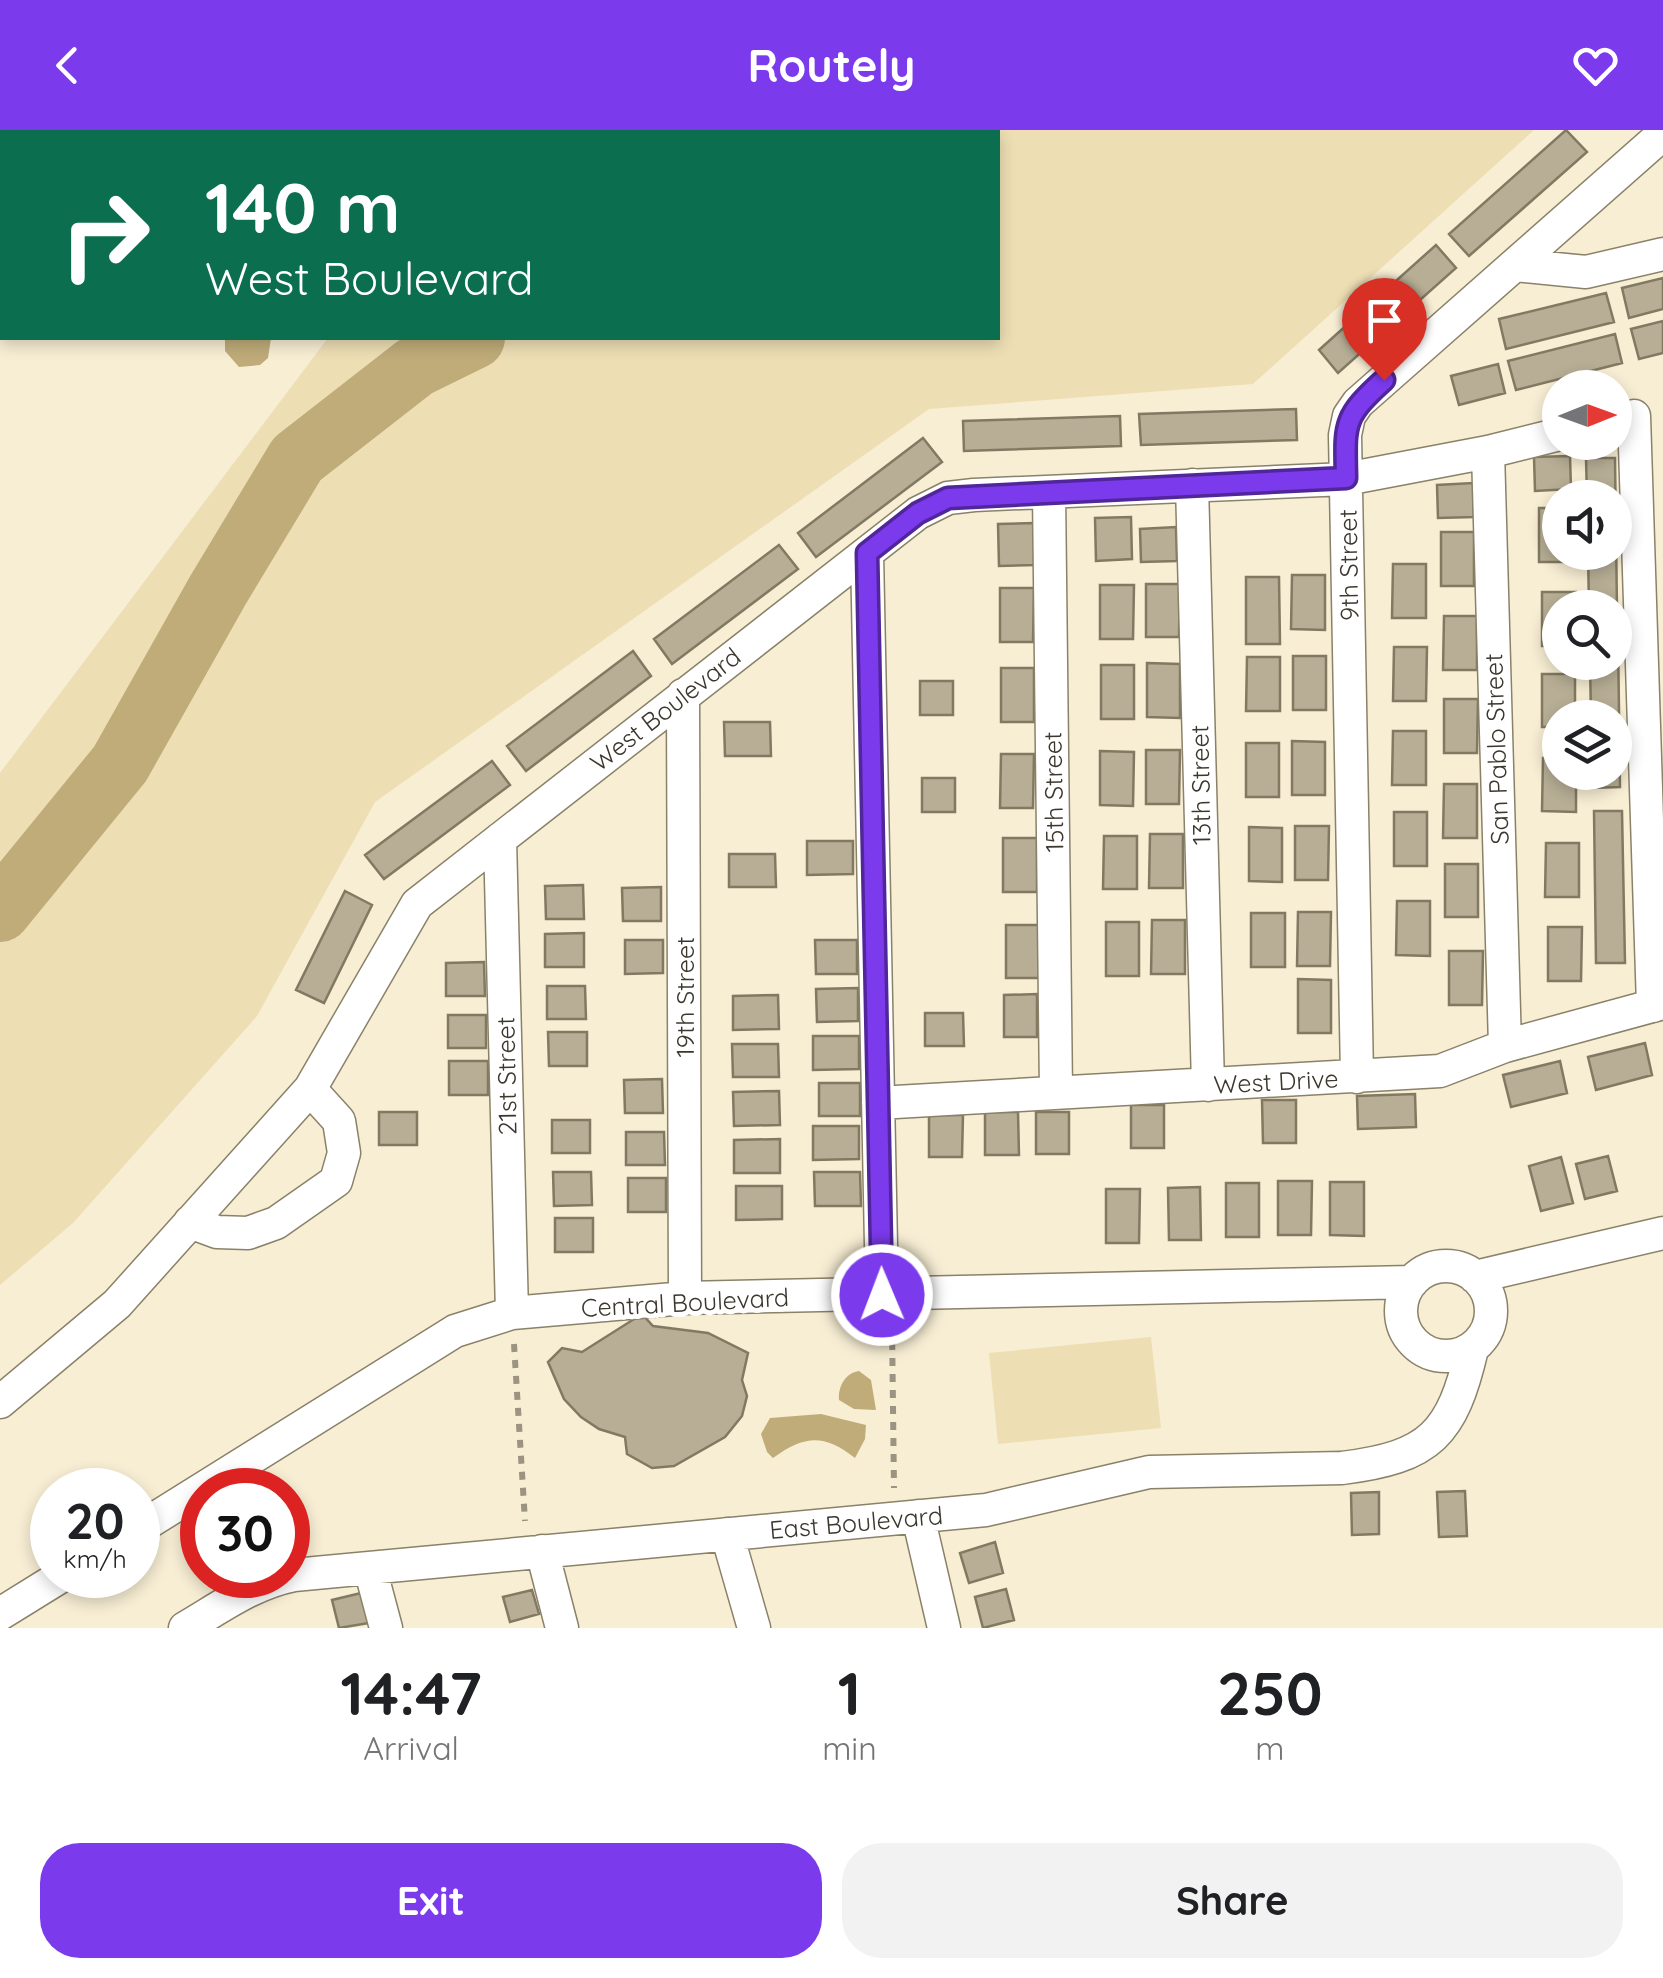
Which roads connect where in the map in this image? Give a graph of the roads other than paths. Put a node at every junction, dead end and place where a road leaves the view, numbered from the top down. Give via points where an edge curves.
1 (1663, 134) edge
2 (1663, 254) edge
3 (1516, 264) junction
4 (1637, 415) edge
5 (1542, 438) edge
6 (1488, 452) junction
7 (1346, 478) junction
8 (1192, 485) junction
9 (1049, 492) junction
10 (867, 553) junction
11 (683, 696) junction
12 (500, 839) junction
13 (1658, 1005) edge
14 (1504, 1046) junction
15 (1358, 1077) junction
16 (1208, 1085) junction
17 (310, 1089) junction
18 (1056, 1093) junction
19 (878, 1102) junction
20 (190, 1222) junction
21 (1663, 1233) edge
22 (1412, 1282) junction
23 (1482, 1288) junction
24 (887, 1295) junction
25 (686, 1298) junction
26 (512, 1313) junction
27 (1472, 1348) junction
28 (0, 1402) edge
29 (160, 1514) edge
30 (906, 1517) junction
31 (728, 1534) junction
32 (534, 1552) junction
33 (370, 1568) junction
34 (30, 1595) edge
35 (0, 1614) edge
36 (0, 1624) edge
37 (198, 1625) edge
38 (20, 1628) edge
39 (386, 1628) edge
40 (562, 1628) edge
41 (754, 1628) edge
42 (944, 1628) edge

1 - 3 street, 9th Street
2 - 3 street via 1586,272
3 - 7 street, 9th Street via 1358,404 1345,435
4 - 13 street
5 - 6 street, West Boulevard
6 - 7 street, West Boulevard
6 - 14 street, San Pablo Street
7 - 8 street, West Boulevard
7 - 15 street, 9th Street
8 - 9 street, West Boulevard
8 - 16 street, 13th Street
9 - 10 street, West Boulevard via 948,498
9 - 18 street, 15th Street
10 - 11 street, West Boulevard
10 - 19 street
11 - 12 street, West Boulevard
11 - 25 street, 19th Street
12 - 17 street, West Boulevard via 417,904
12 - 26 street, 21st Street
13 - 14 street, West Drive
14 - 15 street, West Drive via 1440,1071
15 - 16 street, West Drive
16 - 18 street, West Drive
17 - 20 street, West Boulevard
17 - 20 street via 339,1121 344,1153 336,1181 276,1223 248,1233
18 - 19 street, West Drive
19 - 24 street
20 - 28 street, West Boulevard via 117,1304
21 - 23 street via 1552,1260
22 - 23 street via 1422,1272 1449,1266 1463,1269
22 - 24 street, Central Boulevard
22 - 27 street via 1402,1322 1418,1347 1444,1356
23 - 27 street via 1488,1327
24 - 25 street, Central Boulevard
25 - 26 street, Central Boulevard
26 - 29 street, Central Boulevard via 455,1331
27 - 30 street, East Boulevard via 1461,1396 1438,1433 1405,1455 1342,1468 1148,1472 986,1510
30 - 31 street, East Boulevard
30 - 42 street
31 - 32 street, East Boulevard
31 - 41 street
32 - 33 street, East Boulevard
32 - 40 street
33 - 37 street, East Boulevard via 269,1580
33 - 39 street
34 - 35 street
36 - 38 street

